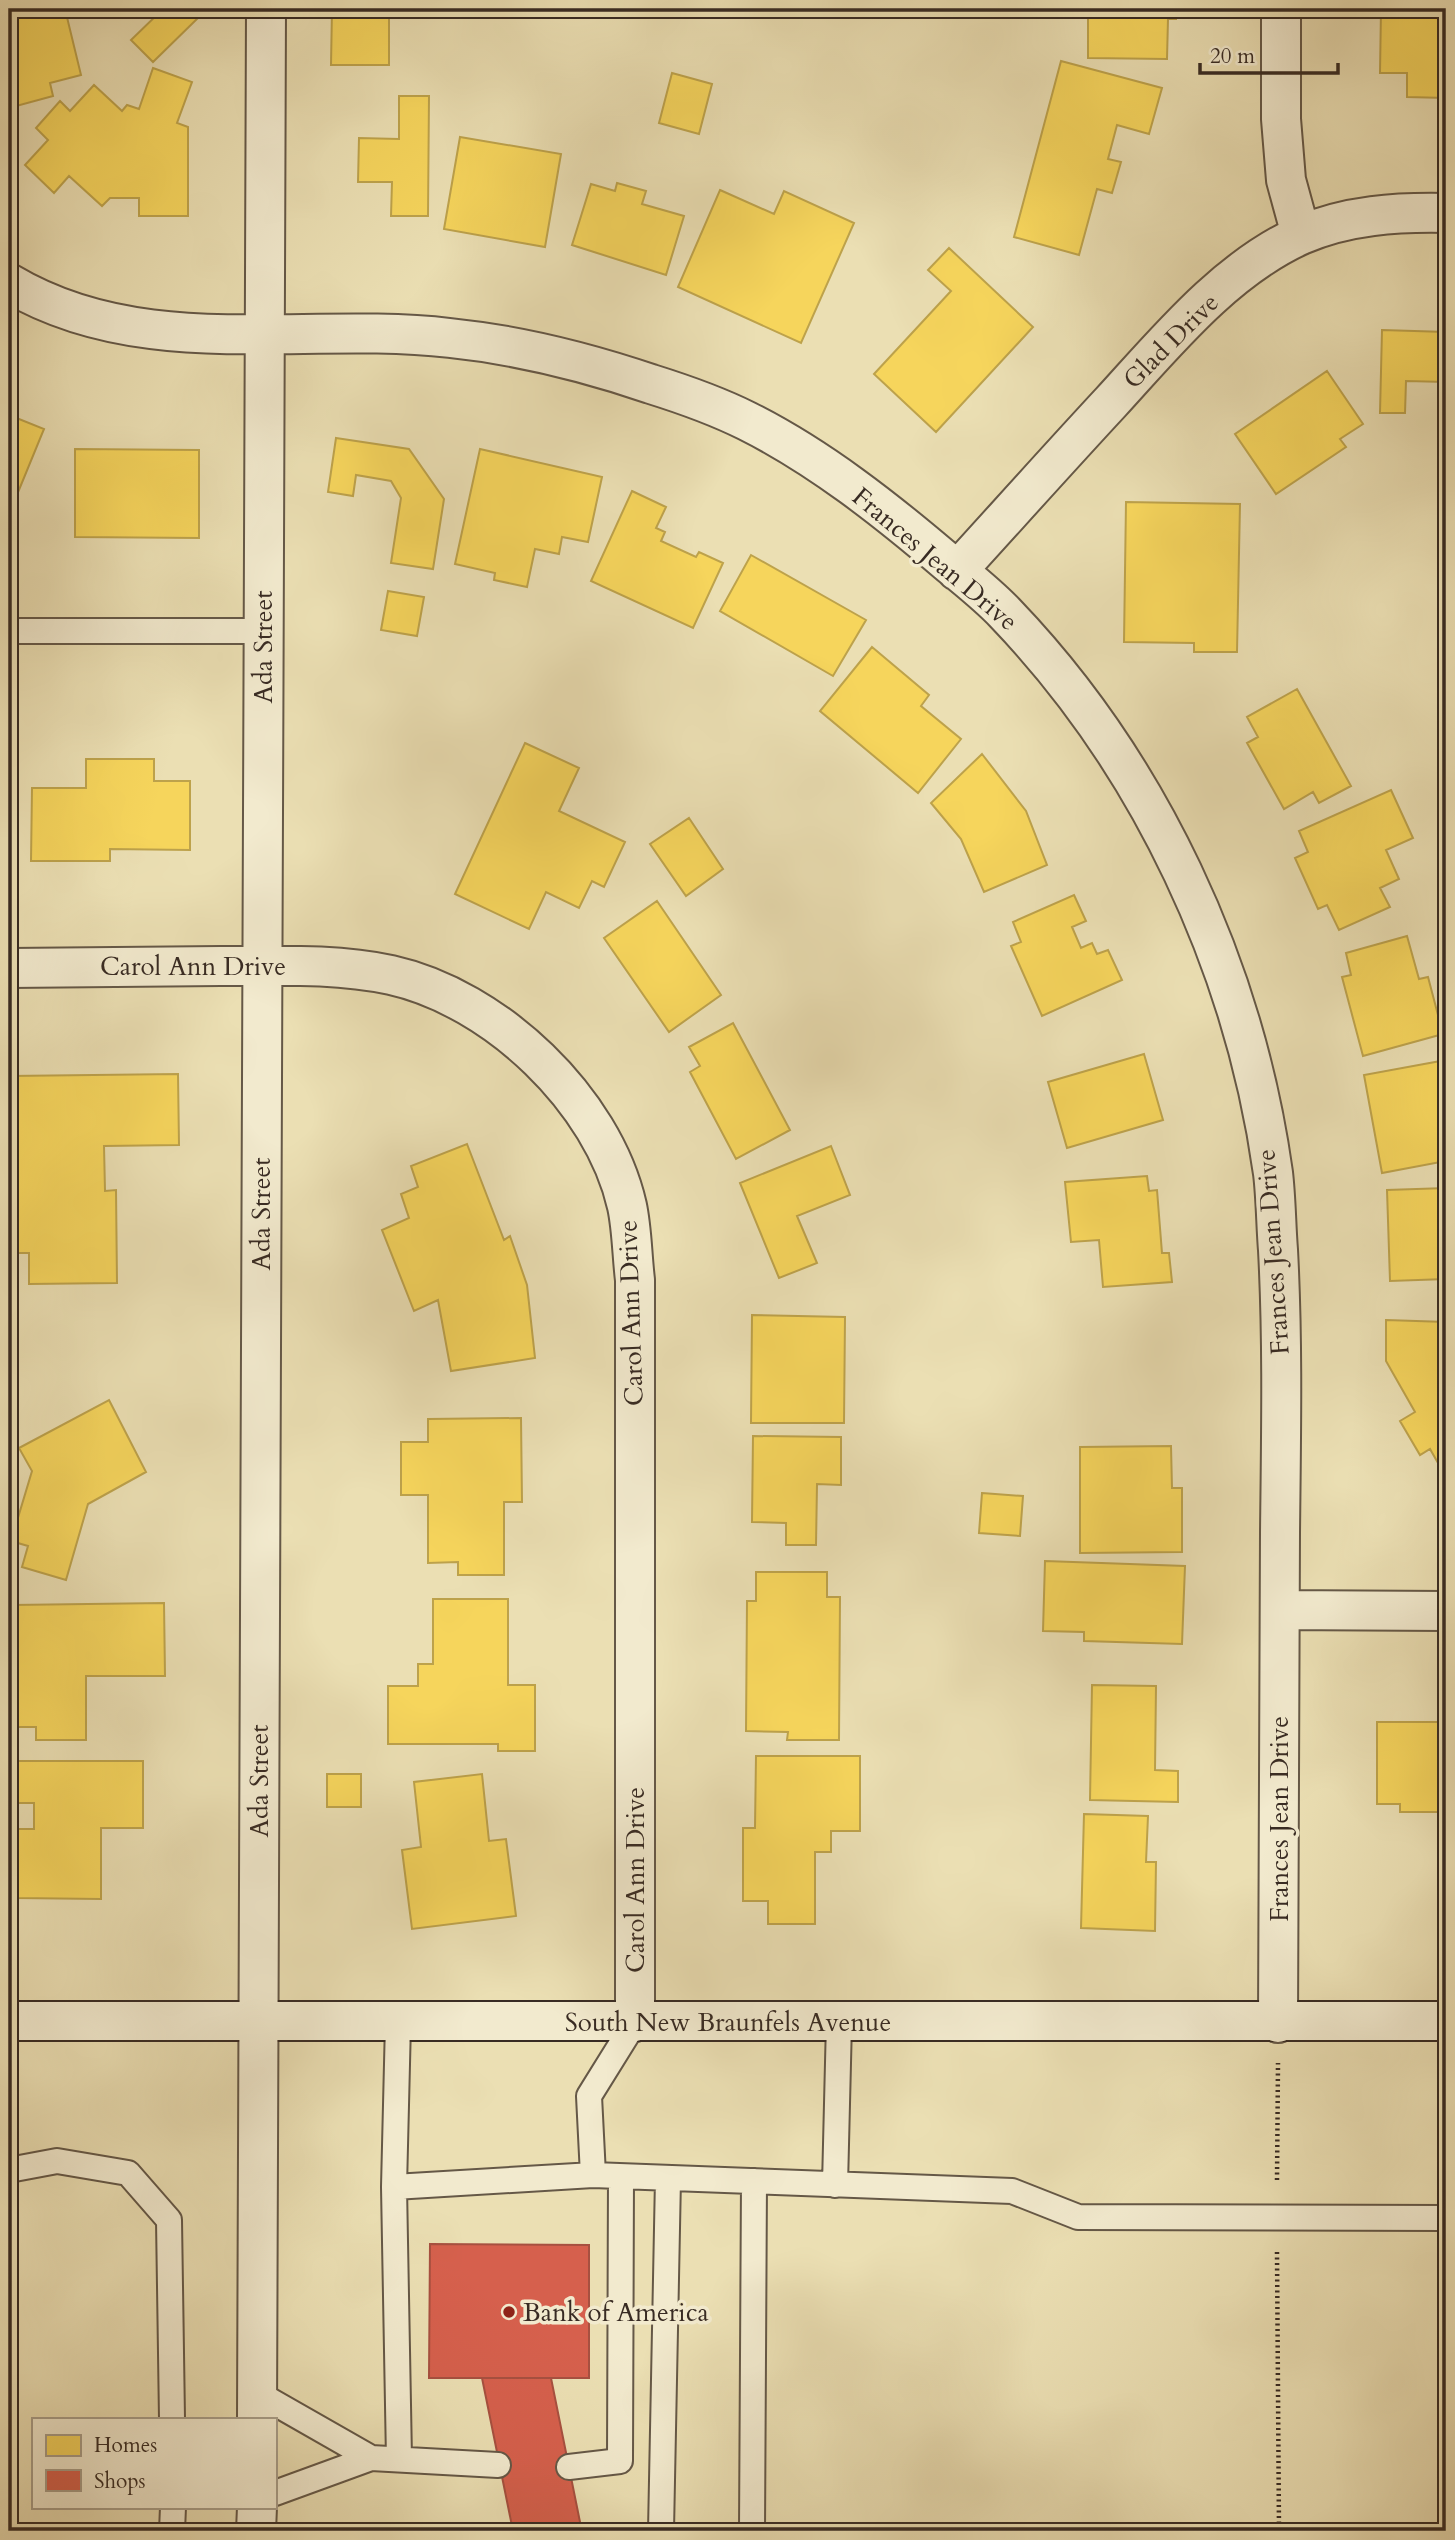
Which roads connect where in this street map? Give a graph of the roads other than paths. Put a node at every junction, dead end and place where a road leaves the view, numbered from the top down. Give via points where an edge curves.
1 (266, 9) edge
2 (1281, 9) edge
3 (1446, 213) edge
4 (1301, 235) junction
5 (9, 283) edge
6 (264, 336) junction
7 (957, 571) junction
8 (9, 631) edge
9 (264, 631) junction
10 (262, 966) junction
11 (9, 968) edge
12 (1280, 1610) junction
13 (1446, 1611) edge
14 (9, 2021) edge
15 (1446, 2021) edge
16 (635, 2022) junction
17 (839, 2022) junction
18 (258, 2023) junction
19 (398, 2023) junction
20 (1278, 2023) junction
21 (9, 2170) edge
22 (593, 2175) junction
23 (621, 2177) junction
24 (668, 2178) junction
25 (754, 2181) junction
26 (835, 2185) junction
27 (394, 2187) junction
28 (1446, 2218) edge
29 (257, 2406) edge
30 (172, 2418) edge
31 (371, 2458) junction
32 (399, 2459) junction
33 (498, 2465) dead end
34 (569, 2468) dead end
35 (276, 2493) edge
36 (173, 2508) edge
37 (257, 2508) edge
38 (172, 2531) edge
39 (256, 2531) edge
40 (661, 2531) edge
41 (752, 2531) edge

1 - 6 street, Ada Street
2 - 4 street via 1286,180
3 - 4 street, Glad Drive via 1396,212
4 - 7 street, Glad Drive via 1261,259 1192,313
5 - 6 street, Frances Jean Drive via 57,307 128,328
6 - 7 street, Frances Jean Drive via 448,337 550,355 651,384 746,420 822,465
6 - 9 street, Ada Street
7 - 12 street, Frances Jean Drive via 1012,621 1072,692 1125,768 1183,873 1224,971 1254,1072 1273,1177 1281,1309
8 - 9 lane
9 - 10 street, Ada Street
10 - 11 street, Carol Ann Drive
10 - 16 street, Carol Ann Drive via 324,965 391,975 456,999 515,1036 564,1085 602,1142 616,1173 627,1206 635,1280
10 - 18 street, Ada Street
12 - 13 street
12 - 20 street, Frances Jean Drive
14 - 18 street, South New Braunfels Avenue
15 - 20 street, South New Braunfels Avenue
16 - 17 street, South New Braunfels Avenue
16 - 19 street, South New Braunfels Avenue
16 - 22 lane via 589,2096
17 - 20 street, South New Braunfels Avenue
17 - 26 lane
18 - 19 street, South New Braunfels Avenue
18 - 29 street, Ada Street
19 - 27 lane
21 - 30 lane via 57,2161 128,2173 169,2220
22 - 23 lane
22 - 27 lane
23 - 24 lane
23 - 34 lane via 620,2461
24 - 25 lane
24 - 40 lane
25 - 26 lane
25 - 41 lane
26 - 28 lane via 1012,2191 1078,2217
27 - 32 lane
29 - 31 lane
31 - 32 lane
31 - 35 lane
32 - 33 lane
36 - 38 lane
37 - 39 street

